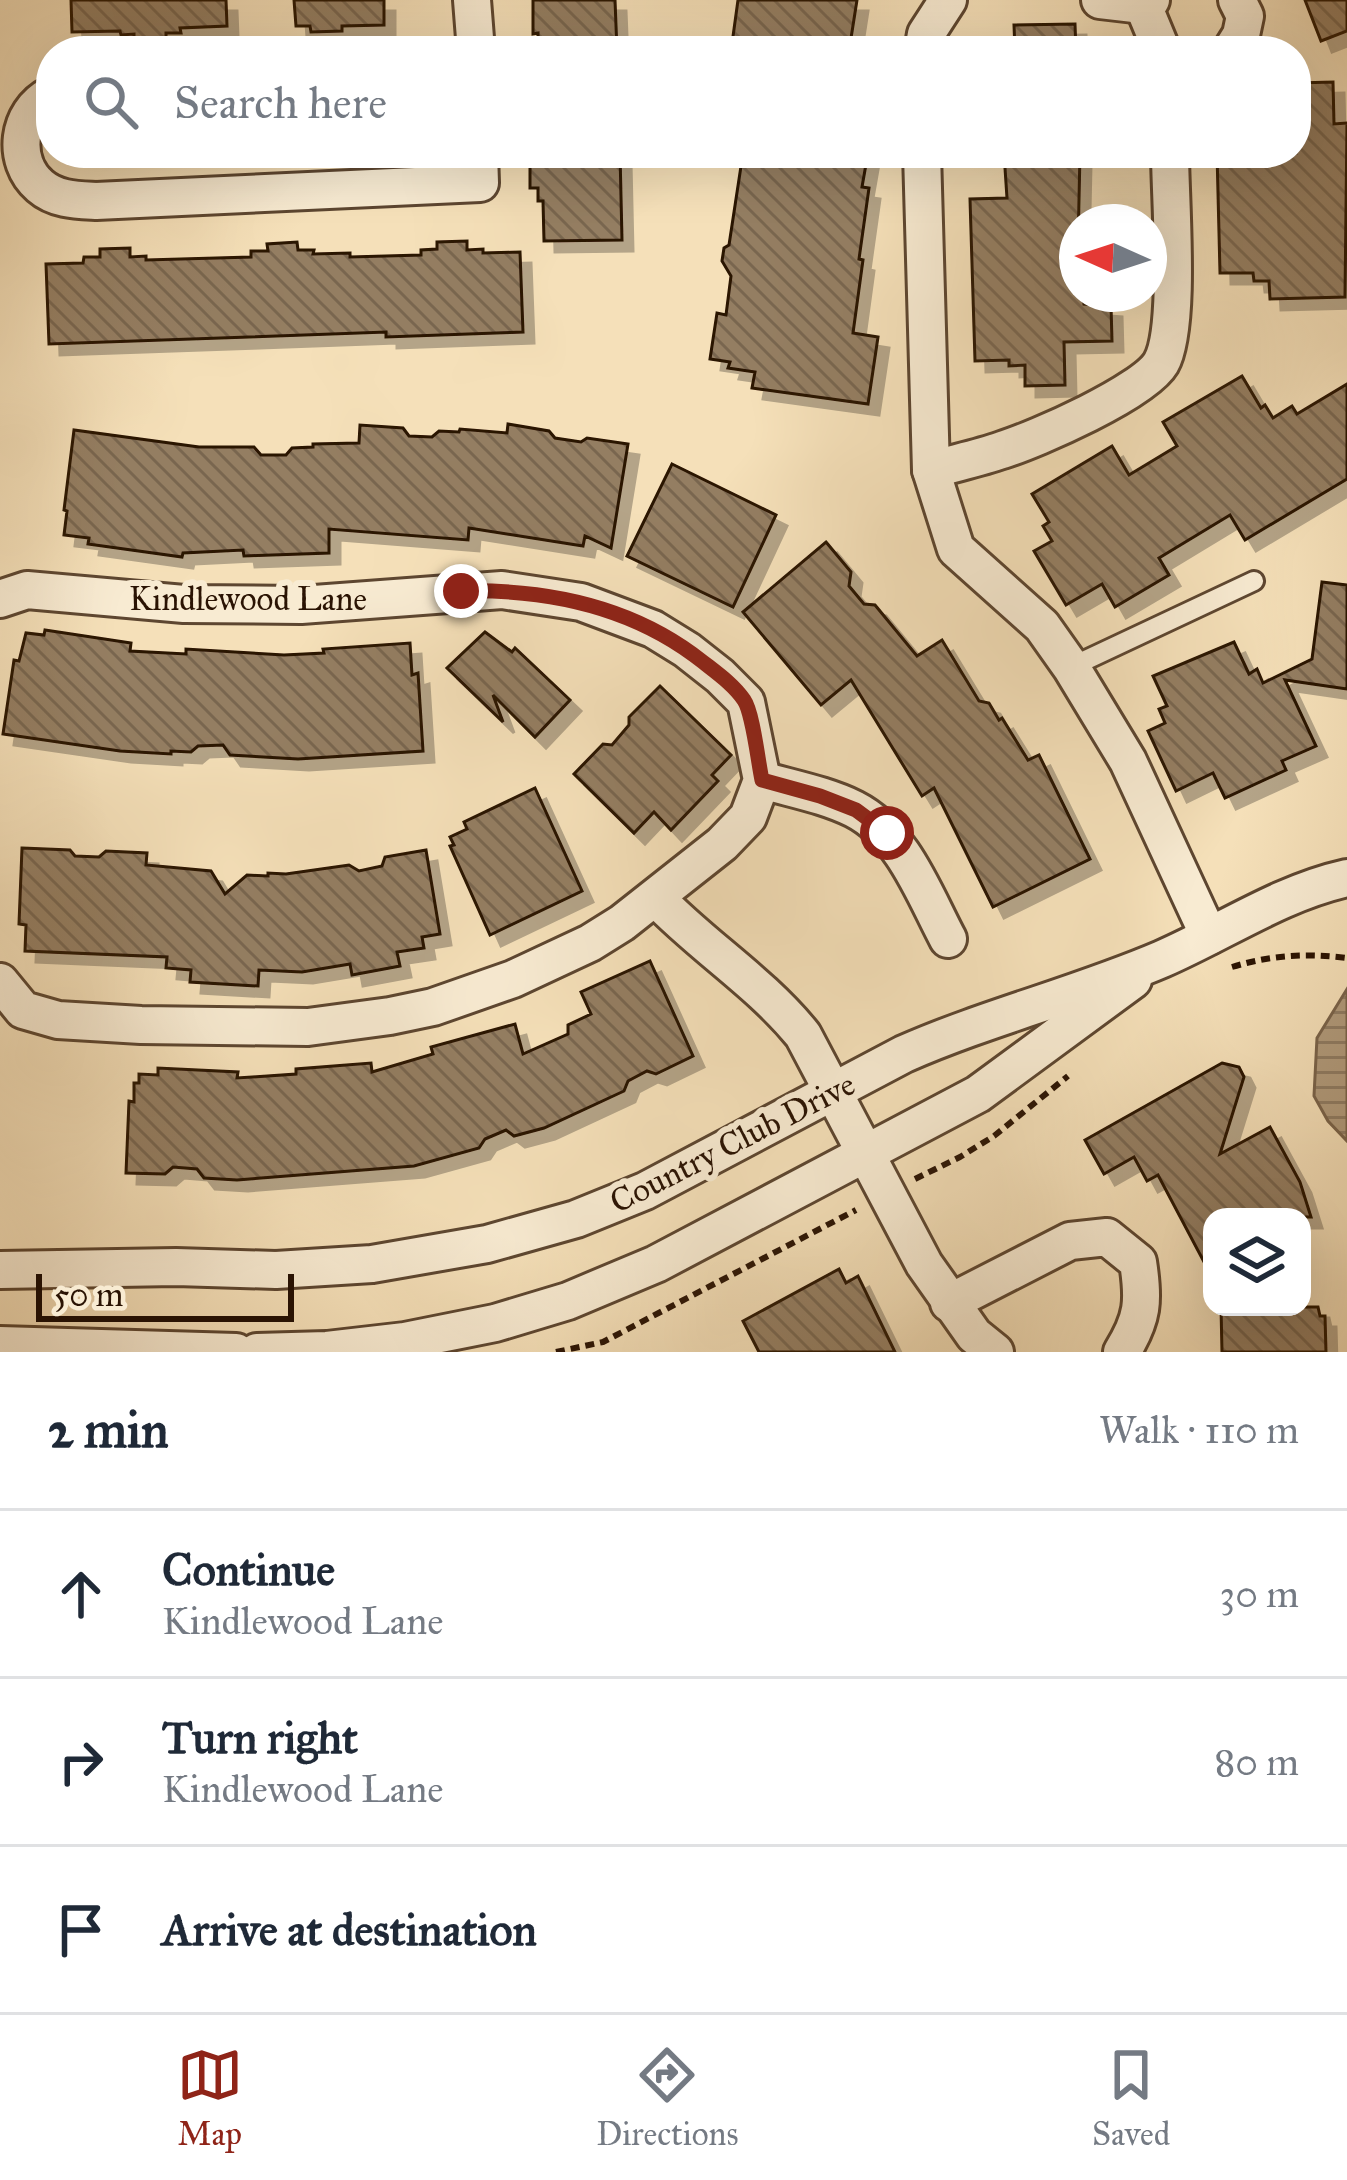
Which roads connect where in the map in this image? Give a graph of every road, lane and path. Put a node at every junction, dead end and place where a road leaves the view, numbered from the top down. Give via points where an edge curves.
1 (472, 0) edge
2 (948, 0) edge
3 (1100, 0) edge
4 (1237, 0) edge
5 (1147, 2) edge
6 (475, 36) edge
7 (926, 36) edge
8 (1157, 36) edge
9 (1239, 36) edge
10 (36, 103) edge
11 (11, 131) edge
12 (480, 168) edge
13 (922, 168) edge
14 (1170, 168) edge
15 (931, 470) junction
16 (1254, 580) dead end
17 (0, 598) edge
18 (1071, 668) junction
19 (762, 780) junction
20 (1347, 878) edge
21 (656, 898) junction
22 (948, 940) dead end
23 (1214, 953) junction
24 (1347, 958) edge
25 (1160, 959) junction
26 (0, 982) edge
27 (1066, 1077) dead end
28 (833, 1093) junction
29 (868, 1155) junction
30 (918, 1177) dead end
31 (865, 1205) dead end
32 (0, 1270) edge
33 (949, 1303) junction
34 (0, 1345) edge
35 (236, 1352) edge
36 (257, 1352) edge
37 (556, 1352) edge
38 (995, 1352) edge
39 (1122, 1352) edge

1 - 6 street
2 - 7 street
3 - 5 street
4 - 9 street via 1245,16
5 - 8 street
10 - 11 street
11 - 12 street via 38,185 73,200
13 - 15 street
14 - 15 street via 1172,326 1161,364 1133,391 1094,410 1006,449
15 - 18 street via 956,549 1042,626
16 - 18 lane
17 - 19 street, Kindlewood Lane via 27,590 302,605 502,590 581,602 653,629 720,676 746,702
18 - 23 street via 1128,761
19 - 21 street via 748,817
19 - 22 street via 856,810 887,833
20 - 23 street, Country Club Drive via 1296,893
21 - 26 street via 590,943 476,994 308,1027 58,1020 23,1010
21 - 28 street via 779,1006
23 - 24 path
23 - 25 street, Country Club Drive
25 - 28 street, Country Club Drive via 943,1037
25 - 29 street, Country Club Drive via 978,1094
27 - 30 path via 994,1136
28 - 29 street
28 - 32 street, Country Club Drive via 645,1191 487,1244 276,1270
29 - 33 street
29 - 36 street, Country Club Drive via 568,1301 405,1341
31 - 37 path via 604,1342
33 - 38 street
33 - 39 street via 1070,1241 1107,1237 1138,1262 1144,1300
34 - 35 street

